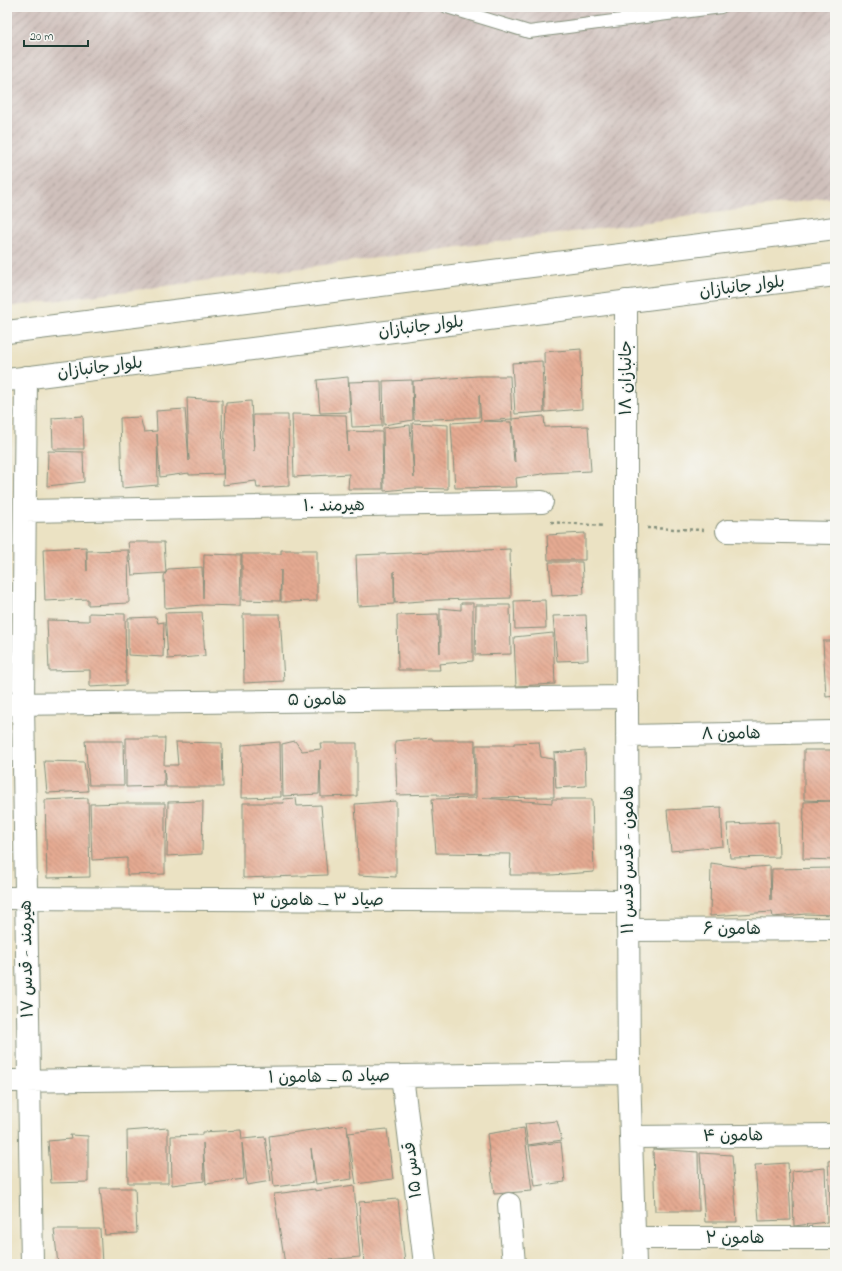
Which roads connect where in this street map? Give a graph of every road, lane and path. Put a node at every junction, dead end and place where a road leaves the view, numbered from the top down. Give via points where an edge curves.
1 (447, 7) edge
2 (721, 7) edge
3 (835, 228) edge
4 (835, 275) edge
5 (626, 301) junction
6 (7, 332) edge
7 (17, 378) edge
8 (626, 455) joint
9 (542, 502) joint
10 (25, 511) junction
11 (626, 528) junction
12 (727, 531) joint
13 (835, 533) edge
14 (627, 697) junction
15 (15, 704) edge
16 (835, 732) edge
17 (627, 736) junction
18 (16, 898) edge
19 (628, 901) junction
20 (835, 929) edge
21 (628, 930) junction
22 (629, 1073) junction
23 (402, 1076) junction
24 (29, 1080) junction
25 (7, 1081) edge
26 (835, 1135) edge
27 (632, 1137) junction
28 (509, 1204) dead end
29 (635, 1238) junction
30 (835, 1238) edge
31 (32, 1264) edge
32 (425, 1264) edge
33 (514, 1264) edge
34 (635, 1264) edge

1 - 2 lane via 529,32
3 - 6 street
4 - 5 street, بلوار جانبازان
5 - 7 street, بلوار جانبازان
5 - 8 street, جانبازان ۱۸
7 - 10 street, هیرمند - قدس ۱۷
8 - 11 street, هامون - قدس قدس ۱۱
9 - 10 street, هیرمند ۱۰
9 - 11 path via 543,521
10 - 15 street, هیرمند - قدس ۱۷
11 - 12 path
11 - 14 street, هامون - قدس قدس ۱۱
12 - 13 street
14 - 15 street, هامون ۵
14 - 17 street, هامون - قدس قدس ۱۱
15 - 18 street, هیرمند - قدس ۱۷
16 - 17 street, هامون ۸
17 - 19 street, هامون - قدس قدس ۱۱
18 - 19 street, صیاد ۳ _ هامون ۳
18 - 24 street, هیرمند - قدس ۱۷
19 - 21 street, هامون - قدس قدس ۱۱
20 - 21 street, هامون ۶
21 - 22 street, هامون - قدس قدس ۱۱
22 - 23 street, صیاد ۵ _ هامون ۱
22 - 27 street, هامون - قدس قدس ۱۱
23 - 24 street, صیاد ۵ _ هامون ۱
23 - 32 street, قدس ۱۵
24 - 25 street, صیاد ۵ _ هامون ۱
24 - 31 street, هیرمند - قدس ۱۷
26 - 27 street, هامون ۴
27 - 29 street, هامون - قدس قدس ۱۱
28 - 33 street
29 - 30 street, هامون ۲
29 - 34 street, هامون - قدس قدس ۱۱

